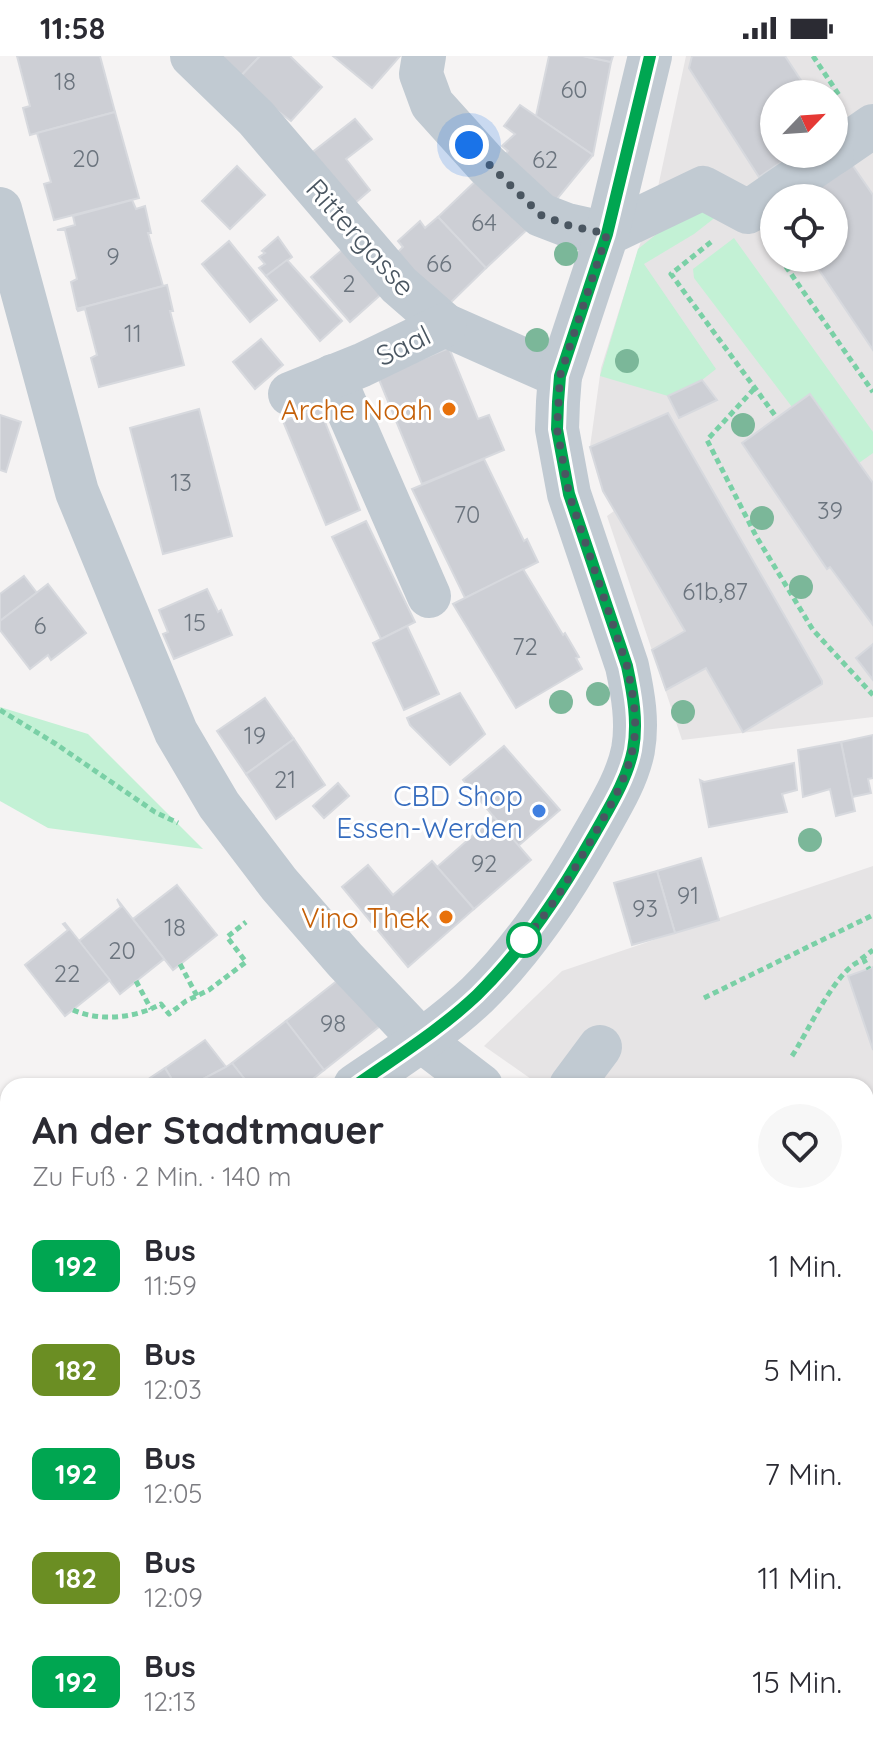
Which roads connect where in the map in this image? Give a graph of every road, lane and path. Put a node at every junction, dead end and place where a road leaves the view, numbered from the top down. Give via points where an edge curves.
1 (192, 56) edge
2 (424, 56) edge
3 (650, 56) edge
4 (873, 126) edge
5 (848, 143) edge
6 (811, 168) edge
7 (0, 209) edge
8 (607, 234) junction
9 (707, 245) dead end
10 (790, 272) edge
11 (445, 325) junction
12 (347, 370) junction
13 (560, 376) junction
14 (754, 389) junction
15 (873, 392) edge
16 (290, 394) dead end
17 (777, 418) dead end
18 (429, 596) dead end
19 (873, 695) edge
20 (0, 710) edge
21 (186, 828) dead end
22 (873, 915) edge
23 (246, 922) dead end
24 (873, 950) edge
25 (858, 961) junction
26 (180, 964) dead end
27 (869, 969) dead end
28 (136, 981) dead end
29 (197, 996) junction
30 (704, 998) dead end
31 (151, 1009) junction
32 (73, 1010) dead end
33 (421, 1040) junction
34 (600, 1047) dead end
35 (792, 1056) dead end
36 (366, 1078) edge
37 (471, 1078) edge
38 (577, 1078) edge

1 - 11 street, Rittergasse via 256,118 399,285
2 - 8 street via 421,74 432,104 487,165 541,215
3 - 8 street
4 - 5 street
6 - 8 street via 748,212 703,188
7 - 33 street via 77,492 176,732 219,805 279,884
8 - 13 street
9 - 14 path via 671,274
10 - 15 path
11 - 12 street, Saal
11 - 13 street, Rittergasse
12 - 16 street, Saal
12 - 18 street
13 - 33 street via 561,460 627,666 634,705 632,752 615,798 544,917 477,994
14 - 17 path
14 - 19 path via 707,440 813,630
20 - 21 path
22 - 30 path
23 - 29 path via 227,937 246,962
24 - 25 path
25 - 27 path via 864,960
25 - 35 path via 840,978
26 - 29 path
28 - 31 path
29 - 31 path via 169,1014 161,1004
31 - 32 path via 99,1017
33 - 36 street
33 - 37 street
34 - 38 street

